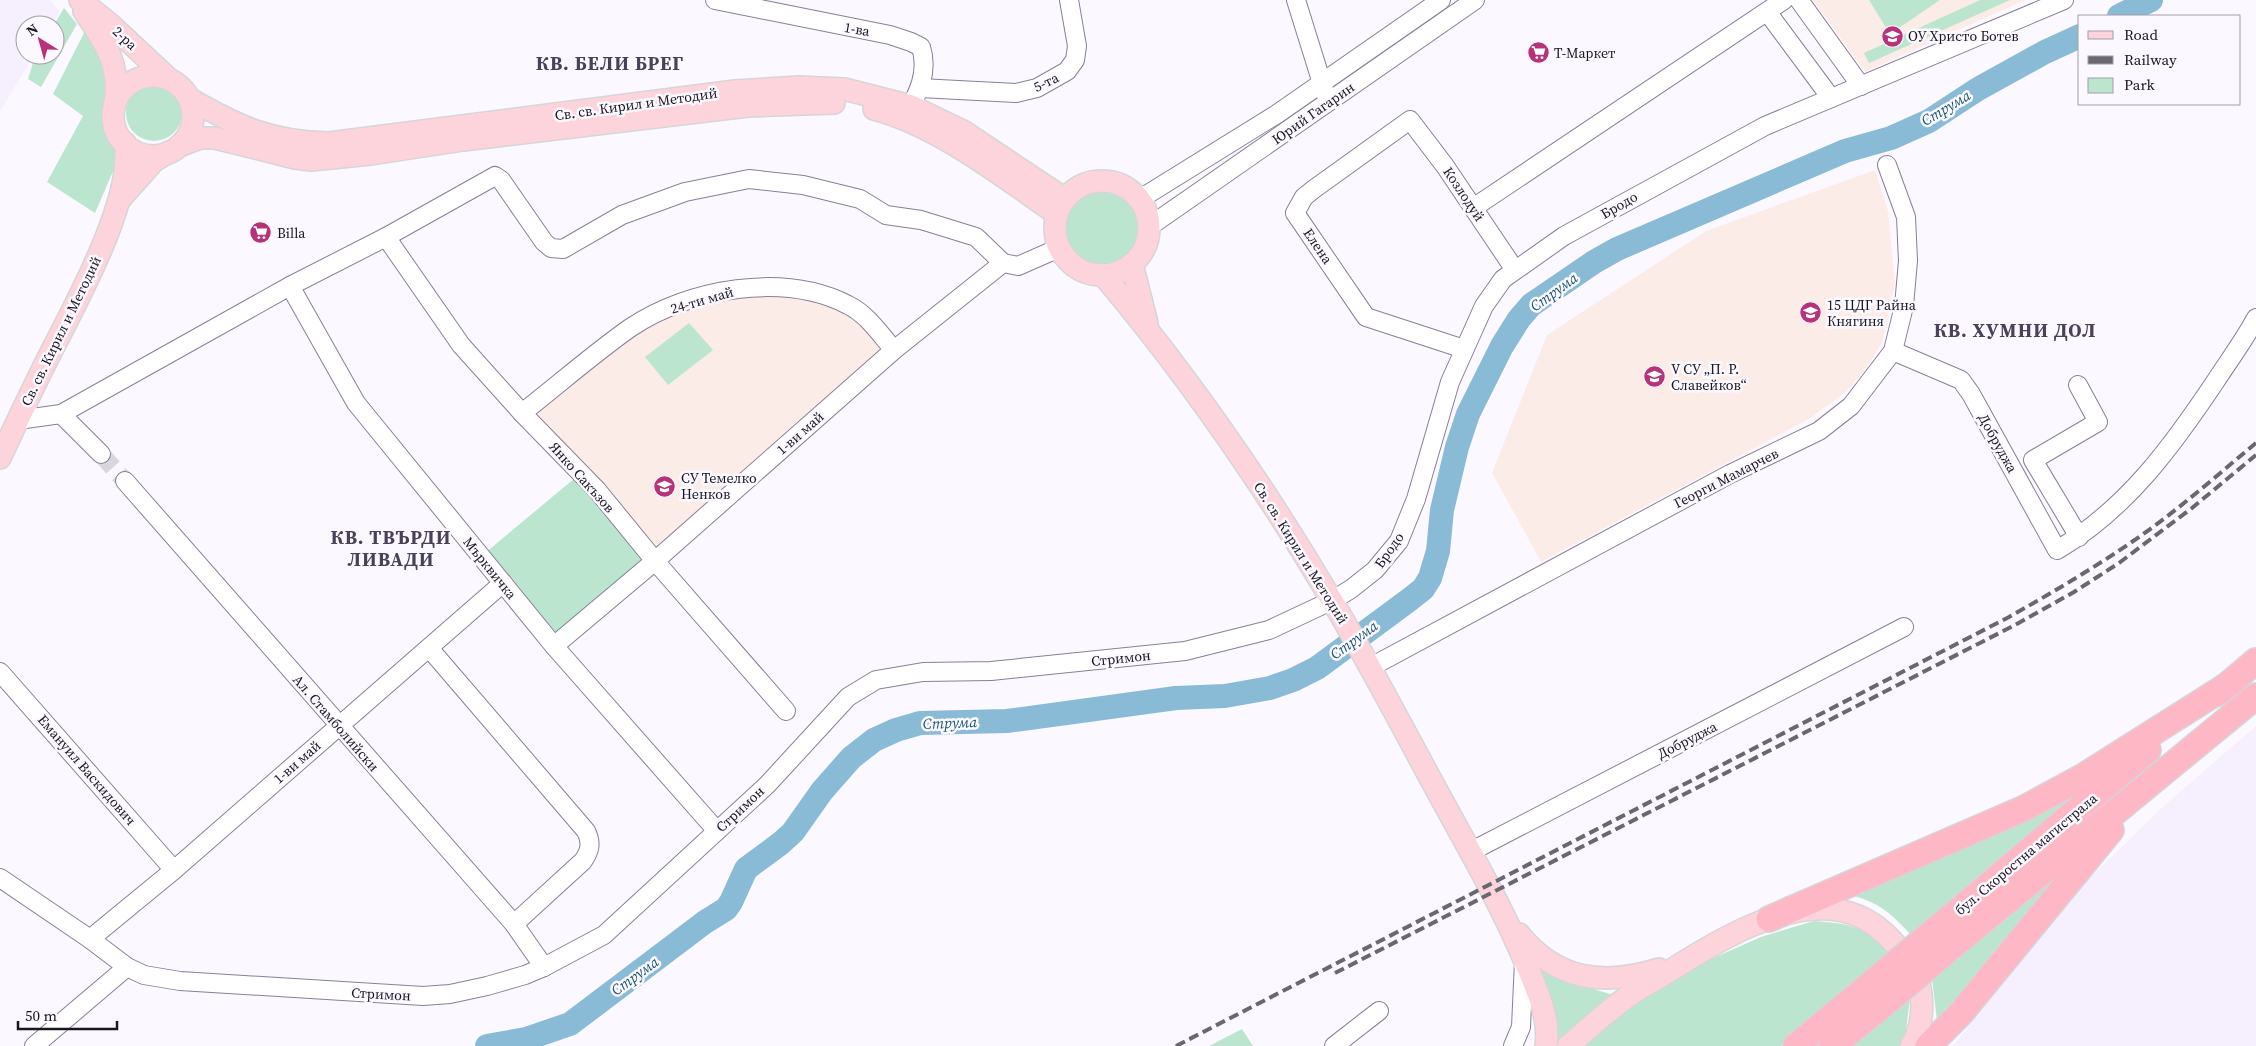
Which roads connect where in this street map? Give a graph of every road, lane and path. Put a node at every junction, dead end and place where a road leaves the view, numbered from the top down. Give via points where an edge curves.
1 (78, 0) edge
2 (715, 0) edge
3 (1070, 0) edge
4 (1296, 0) edge
5 (1442, 0) edge
6 (1475, 0) edge
7 (1784, 0) edge
8 (1799, 0) edge
9 (2064, 0) edge
10 (1768, 13) junction
11 (169, 78) junction
12 (1323, 82) junction
13 (1861, 86) junction
14 (1831, 98) junction
15 (190, 99) junction
16 (1327, 103) junction
17 (115, 104) junction
18 (911, 104) junction
19 (1410, 120) joint
20 (125, 144) junction
21 (174, 149) junction
22 (1887, 166) dead end
23 (1140, 199) junction
24 (118, 202) junction
25 (1061, 206) junction
26 (1473, 208) junction
27 (1150, 226) junction
28 (386, 237) junction
29 (1059, 248) junction
30 (1002, 263) junction
31 (1132, 264) junction
32 (1515, 270) junction
33 (1103, 275) junction
34 (290, 286) junction
35 (2256, 318) edge
36 (1150, 330) junction
37 (1464, 349) junction
38 (894, 350) junction
39 (1893, 351) junction
40 (2078, 385) dead end
41 (522, 413) junction
42 (61, 414) junction
43 (18, 420) junction
44 (101, 454) tunnel mouth
45 (0, 458) edge
46 (124, 481) tunnel mouth
47 (2079, 537) junction
48 (655, 561) junction
49 (503, 584) junction
50 (1351, 589) joint
51 (1336, 606) junction
52 (1904, 627) dead end
53 (554, 646) junction
54 (429, 648) junction
55 (1365, 660) junction
56 (2256, 661) edge
57 (0, 672) edge
58 (2231, 683) junction
59 (2256, 696) edge
60 (786, 711) dead end
61 (339, 726) junction
62 (2149, 784) junction
63 (717, 831) junction
64 (1470, 852) junction
65 (174, 870) junction
66 (0, 878) edge
67 (1507, 919) junction
68 (1769, 919) junction
69 (514, 924) junction
70 (1954, 930) junction
71 (90, 939) junction
72 (1524, 960) junction
73 (1686, 960) junction
74 (126, 967) junction
75 (544, 967) junction
76 (1379, 1011) dead end
77 (34, 1046) edge
78 (1334, 1046) edge
79 (1513, 1046) edge
80 (1546, 1046) edge
81 (1568, 1046) edge
82 (1796, 1046) edge
83 (1832, 1046) edge
84 (1912, 1046) edge
85 (1928, 1046) edge

1 - 11 main road, 2-ра via 110,24
1 - 17 main road, 2-ра via 110,54 117,78
2 - 18 street, 1-ва via 890,35 921,47 925,63
3 - 18 street, 5-та via 1077,46 1075,60 1067,71 1037,88 1016,93
4 - 12 street
5 - 12 street, Юрий Гагарин
6 - 16 street, Юрий Гагарин
7 - 10 street
8 - 13 street
9 - 13 street, Бродо
10 - 14 street
10 - 26 street
11 - 15 main road
11 - 17 main road via 142,77 121,92
12 - 16 street
12 - 23 street, Юрий Гагарин
13 - 14 street, Бродо
14 - 32 street, Бродо via 1766,126 1642,192 1564,236
15 - 18 main road, Св. св. Кирил и Методий via 258,133 294,141 329,143 736,91 800,87 844,90
15 - 21 main road via 192,124 187,136
16 - 27 street, Юрий Гагарин
17 - 20 main road via 114,125
18 - 21 main road, Св. св. Кирил и Методий via 808,102 748,106 311,160 215,138 200,138
18 - 25 main road, Св. св. Кирил и Методий via 934,134
19 - 26 street, Козлодуй
19 - 37 street, Елена via 1304,197 1296,213 1366,317
20 - 21 main road via 145,155
20 - 24 main road, Св. св. Кирил и Методий via 126,171
21 - 24 main road, Св. св. Кирил и Методий via 154,161
22 - 39 street, Георги Мамарчев via 1906,217 1908,261 1904,306
23 - 25 main road via 1120,184 1103,181 1078,187
23 - 27 main road
24 - 43 main road, Св. св. Кирил и Методий via 91,273
25 - 29 main road via 1055,231
26 - 32 street, Козлодуй
27 - 31 main road via 1147,243
28 - 30 street via 495,176 544,242 552,248 562,249 622,214 684,192 750,179 803,185 860,199 886,215 921,220 976,237
28 - 34 street
28 - 41 street, Янко Сакъзов via 461,345
29 - 30 street via 1018,266
29 - 33 main road via 1074,266 1088,273
30 - 38 street, 1-ви май
31 - 33 main road via 1114,274
31 - 36 main road, Св. св. Кирил и Методий
32 - 37 street, Бродо via 1503,279 1484,306
33 - 36 main road, Св. св. Кирил и Методий
34 - 42 street
34 - 49 street, Мърквичка via 356,403
35 - 47 street, Добруджа via 2199,405 2137,486
36 - 51 main road, Св. св. Кирил и Методий via 1278,512
37 - 50 street, Бродо via 1450,382 1416,499 1399,541 1376,570
38 - 41 street, 24-ти май via 850,305 827,296 766,286 723,292 682,303 631,327
38 - 48 street, 1-ви май
39 - 47 street, Добруджа via 1962,380 2057,550
39 - 55 street, Георги Мамарчев via 1851,406 1819,431
40 - 47 street, Добруджа via 2098,422 2033,460
41 - 48 street, Янко Сакъзов via 597,490
42 - 43 street
42 - 44 street
43 - 45 main road, Св. св. Кирил и Методий
46 - 61 street, Ал. Стамболийски
48 - 53 street, 1-ви май
48 - 60 street, Янко Сакъзов
49 - 53 street, Мърквичка
49 - 54 street, 1-ви май
50 - 51 street, Стримон
51 - 55 main road, Св. св. Кирил и Методий
51 - 63 street, Стримон via 1269,630 1185,651 991,671 923,672 876,680 848,697 767,785
52 - 64 street, Добруджа
53 - 63 street, Мърквичка
54 - 61 street, 1-ви май
54 - 69 street via 589,838 588,854 583,861
55 - 64 main road, Св. св. Кирил и Методий
56 - 58 highway, бул. Скоростна магистрала
57 - 65 street, Емануил Васкидович
58 - 68 highway via 2084,776 2025,808
58 - 70 highway, бул. Скоростна магистрала
59 - 62 highway, бул. Скоростна магистрала
61 - 65 street, 1-ви май
61 - 69 street, Ал. Стамболийски
62 - 70 highway, бул. Скоростна магистрала
62 - 85 highway via 1961,1013
63 - 75 street, Стримон via 604,935
64 - 67 main road, Св. св. Кирил и Методий
65 - 71 street, 1-ви май
66 - 71 street
67 - 72 main road, Св. св. Кирил и Методий
67 - 73 main road, Св. св. Кирил и Методий via 1539,956 1573,973 1596,979 1638,976
68 - 73 main road
68 - 84 main road via 1807,910 1830,909 1851,913 1891,938 1912,966 1920,987 1922,1010
69 - 75 street, Ал. Стамболийски
70 - 82 highway, бул. Скоростна магистрала, bridge via 1861,992
70 - 83 highway, бул. Скоростна магистрала, bridge via 1877,1010
71 - 74 street
72 - 79 street via 1521,1027
72 - 80 main road, Св. св. Кирил и Методий via 1546,1021
73 - 81 main road via 1624,999
74 - 75 street, Стримон via 144,975 180,981 423,996 487,986
74 - 77 street
76 - 78 street

